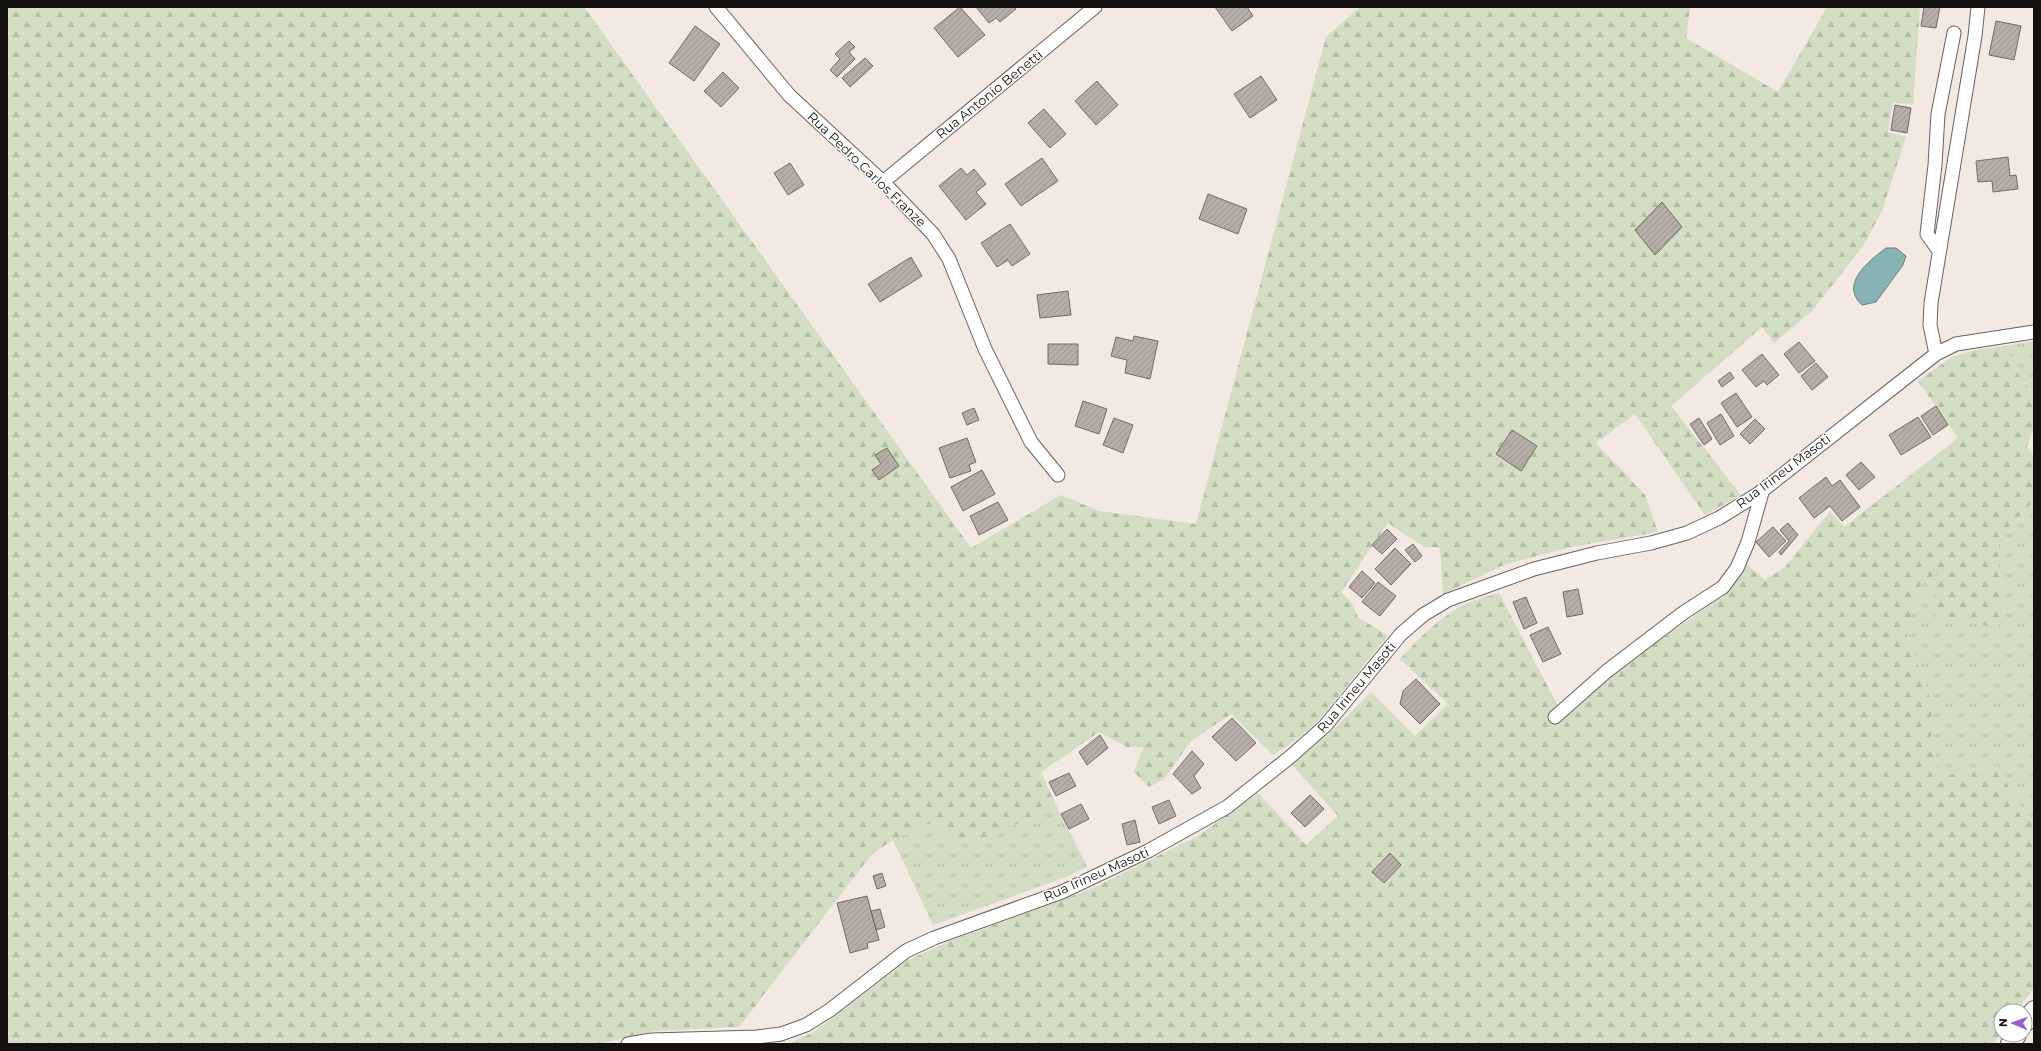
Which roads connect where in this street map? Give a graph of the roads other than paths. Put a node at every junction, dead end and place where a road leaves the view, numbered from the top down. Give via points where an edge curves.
1 (716, 7) edge
2 (1095, 7) edge
3 (1978, 7) edge
4 (1954, 33) dead end
5 (883, 182) junction
6 (1939, 250) junction
7 (2034, 332) edge
8 (1936, 354) junction
9 (1058, 475) dead end
10 (1763, 489) junction
11 (1555, 717) dead end
12 (628, 1044) edge

1 - 5 street, Rua Pedro Carlos Franze via 789,95
2 - 5 street, Rua Antonio Benetti
3 - 6 street
4 - 6 street via 1938,114 1927,234
5 - 9 street, Rua Pedro Carlos Franze via 932,234 949,259 986,350 1031,442
6 - 8 street via 1930,303 1930,325
7 - 8 street, Rua Irineu Masoti via 1956,344
8 - 10 street, Rua Irineu Masoti
10 - 11 street via 1738,568 1723,587 1607,671
10 - 12 street, Rua Irineu Masoti via 1719,518 1687,532 1651,543 1596,553 1534,569 1448,600 1401,634 1325,726 1227,807 1148,851 1062,892 934,938 906,951 830,1010 806,1025 781,1034 757,1037 652,1040

